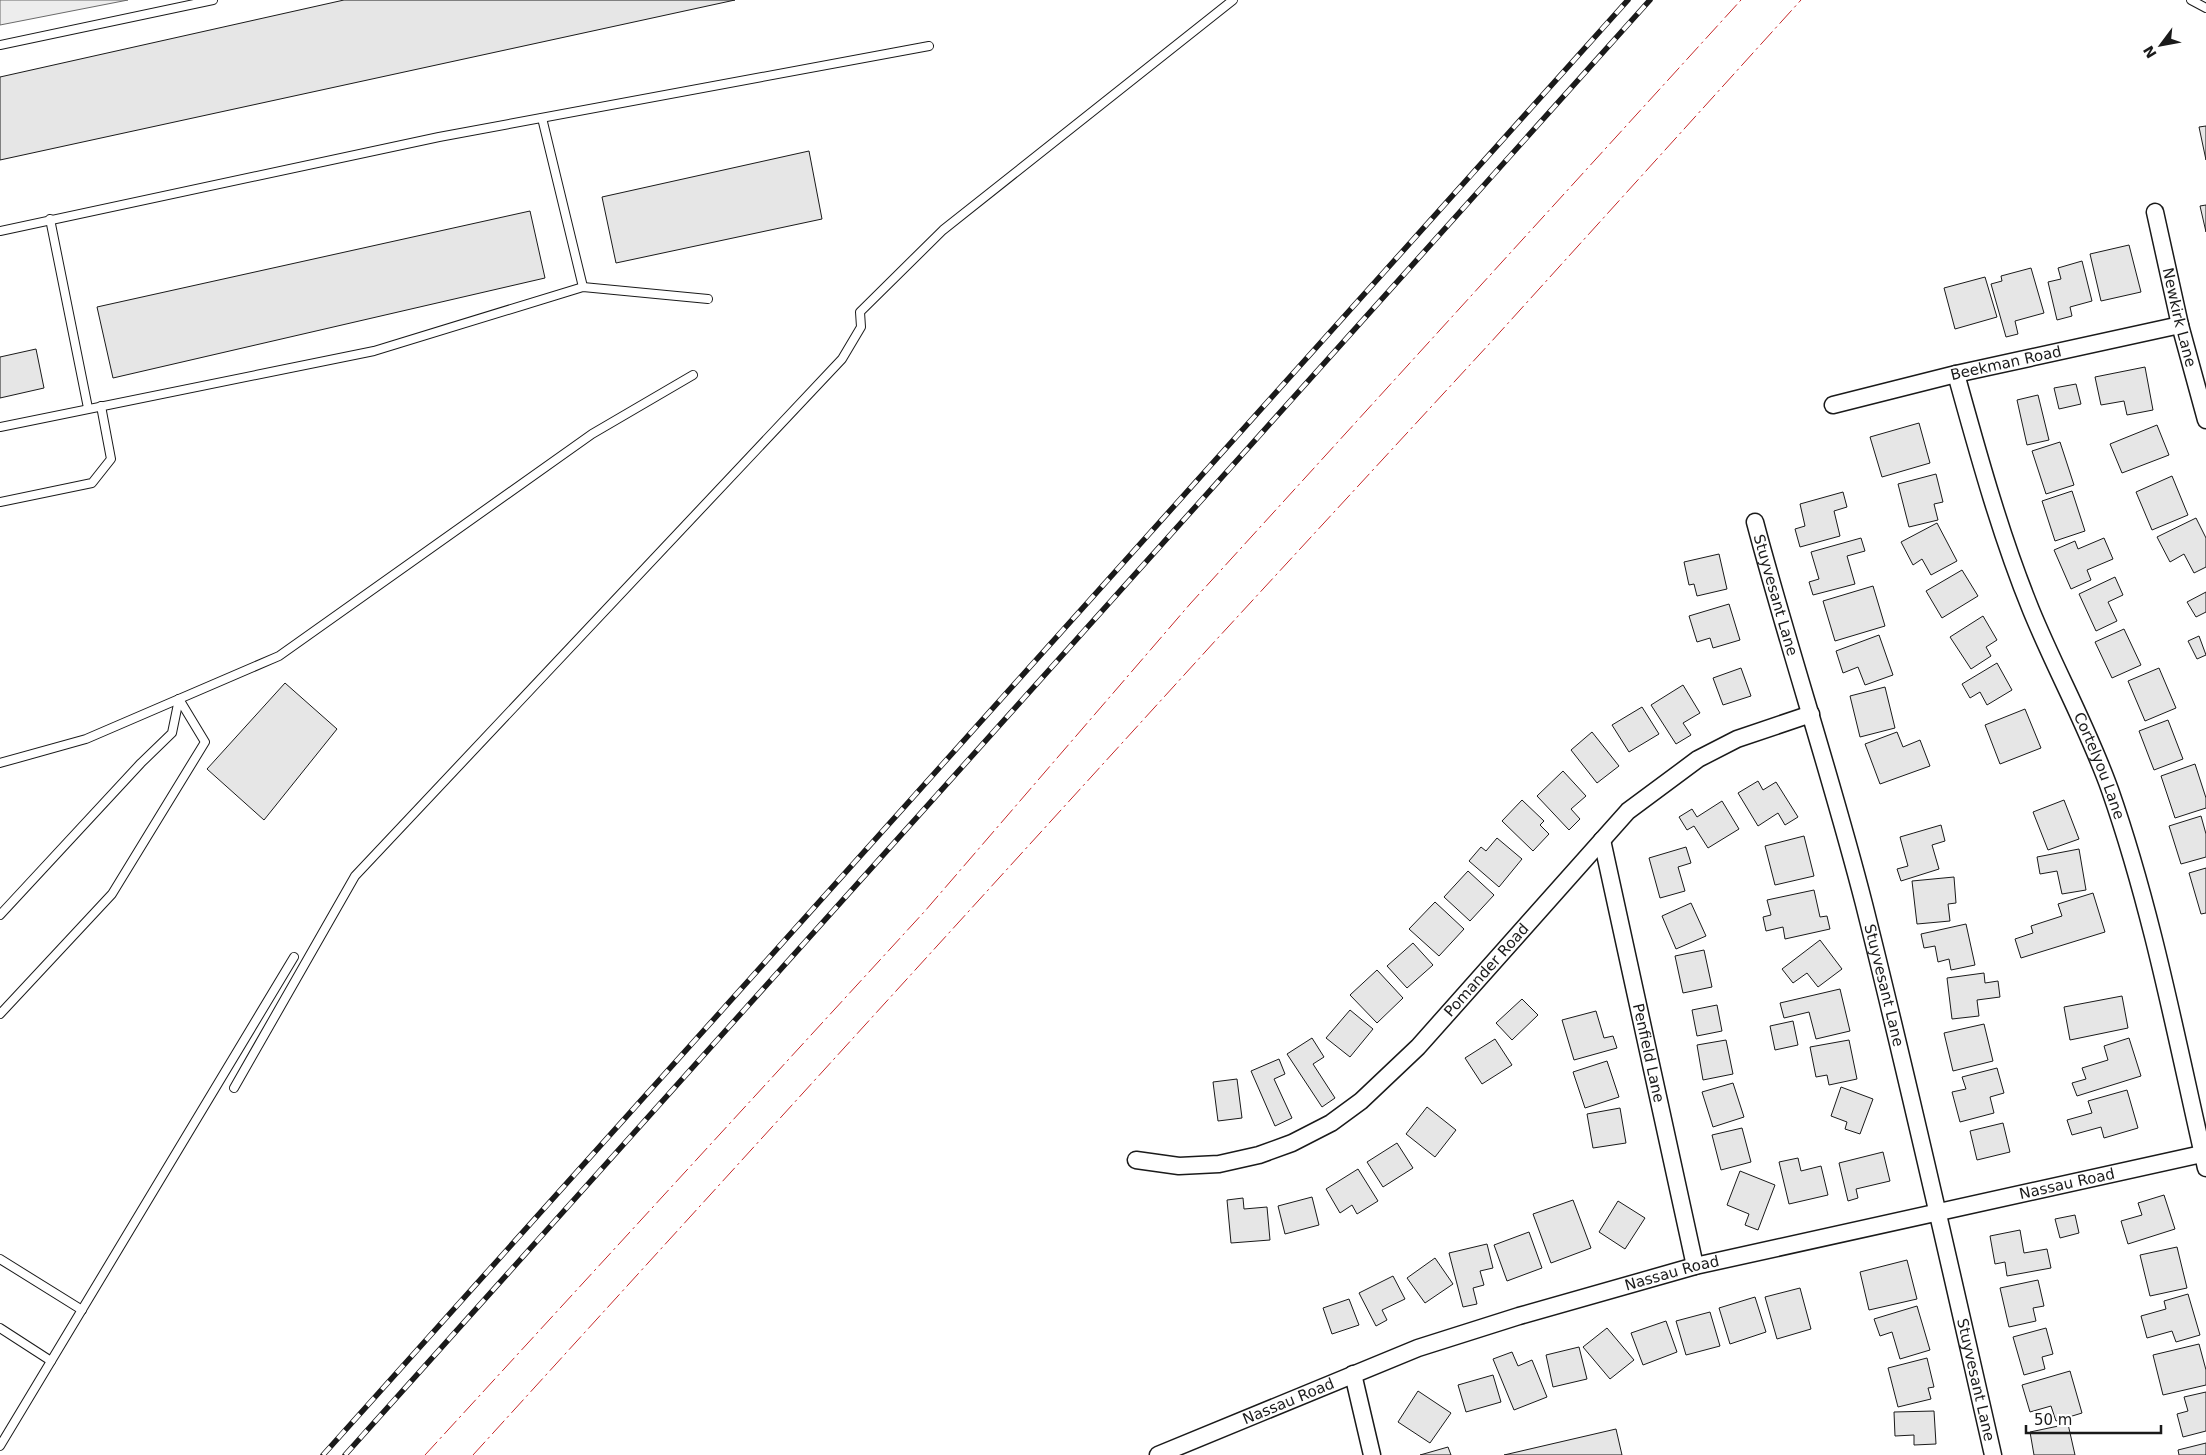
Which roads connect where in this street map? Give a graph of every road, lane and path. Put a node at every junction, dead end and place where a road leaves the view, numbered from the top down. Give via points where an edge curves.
1 (213, 0) edge
2 (1233, 0) edge
3 (2191, 0) edge
4 (2206, 8) edge
5 (0, 45) edge
6 (929, 46) dead end
7 (542, 118) junction
8 (2155, 212) dead end
9 (50, 219) junction
10 (0, 230) edge
11 (583, 287) junction
12 (708, 299) dead end
13 (2180, 325) junction
14 (1956, 374) junction
15 (694, 375) dead end
16 (1833, 405) dead end
17 (101, 406) junction
18 (88, 408) junction
19 (2206, 420) edge
20 (0, 427) edge
21 (0, 502) edge
22 (1755, 522) dead end
23 (179, 699) junction
24 (1811, 714) junction
25 (0, 763) edge
26 (1602, 840) junction
27 (0, 915) edge
28 (294, 957) dead end
29 (0, 1014) edge
30 (234, 1088) dead end
31 (2205, 1158) edge
32 (1136, 1160) dead end
33 (1937, 1212) junction
34 (0, 1259) edge
35 (1695, 1266) junction
36 (82, 1310) junction
37 (0, 1328) edge
38 (51, 1361) junction
39 (1353, 1374) junction
40 (0, 1446) edge
41 (1158, 1455) edge
42 (1372, 1455) edge
43 (1992, 1455) edge

1 - 5 lane
2 - 30 lane via 943,230 860,312 861,327 842,359 355,876
3 - 4 lane
6 - 7 lane
7 - 9 lane
7 - 11 lane
8 - 13 street, Newkirk Lane
9 - 10 lane
9 - 18 lane
11 - 12 lane
11 - 17 lane via 374,351
13 - 14 street, Beekman Road
13 - 19 street, Newkirk Lane
14 - 16 street, Beekman Road
14 - 31 street, Cortelyou Lane via 1986,481 2031,610 2093,746 2130,851
15 - 23 lane via 592,434 279,656
17 - 18 lane
17 - 21 lane via 112,459 92,483
18 - 20 lane
22 - 24 street, Stuyvesant Lane
23 - 25 lane via 86,740
23 - 27 lane via 172,733
23 - 29 lane via 205,742 112,894
24 - 26 street, Pomander Road via 1737,739 1698,759 1628,811
24 - 33 street, Stuyvesant Lane via 1863,902
26 - 32 street, Pomander Road via 1418,1047 1360,1101 1331,1123 1292,1144 1219,1164 1179,1166
26 - 35 street, Penfield Lane
28 - 36 lane
31 - 33 street, Nassau Road
33 - 35 street, Nassau Road
33 - 43 street, Stuyvesant Lane
34 - 36 lane
35 - 39 street, Nassau Road via 1519,1316 1418,1348
36 - 38 lane
37 - 38 lane
38 - 40 lane
39 - 41 street, Nassau Road
39 - 42 street

